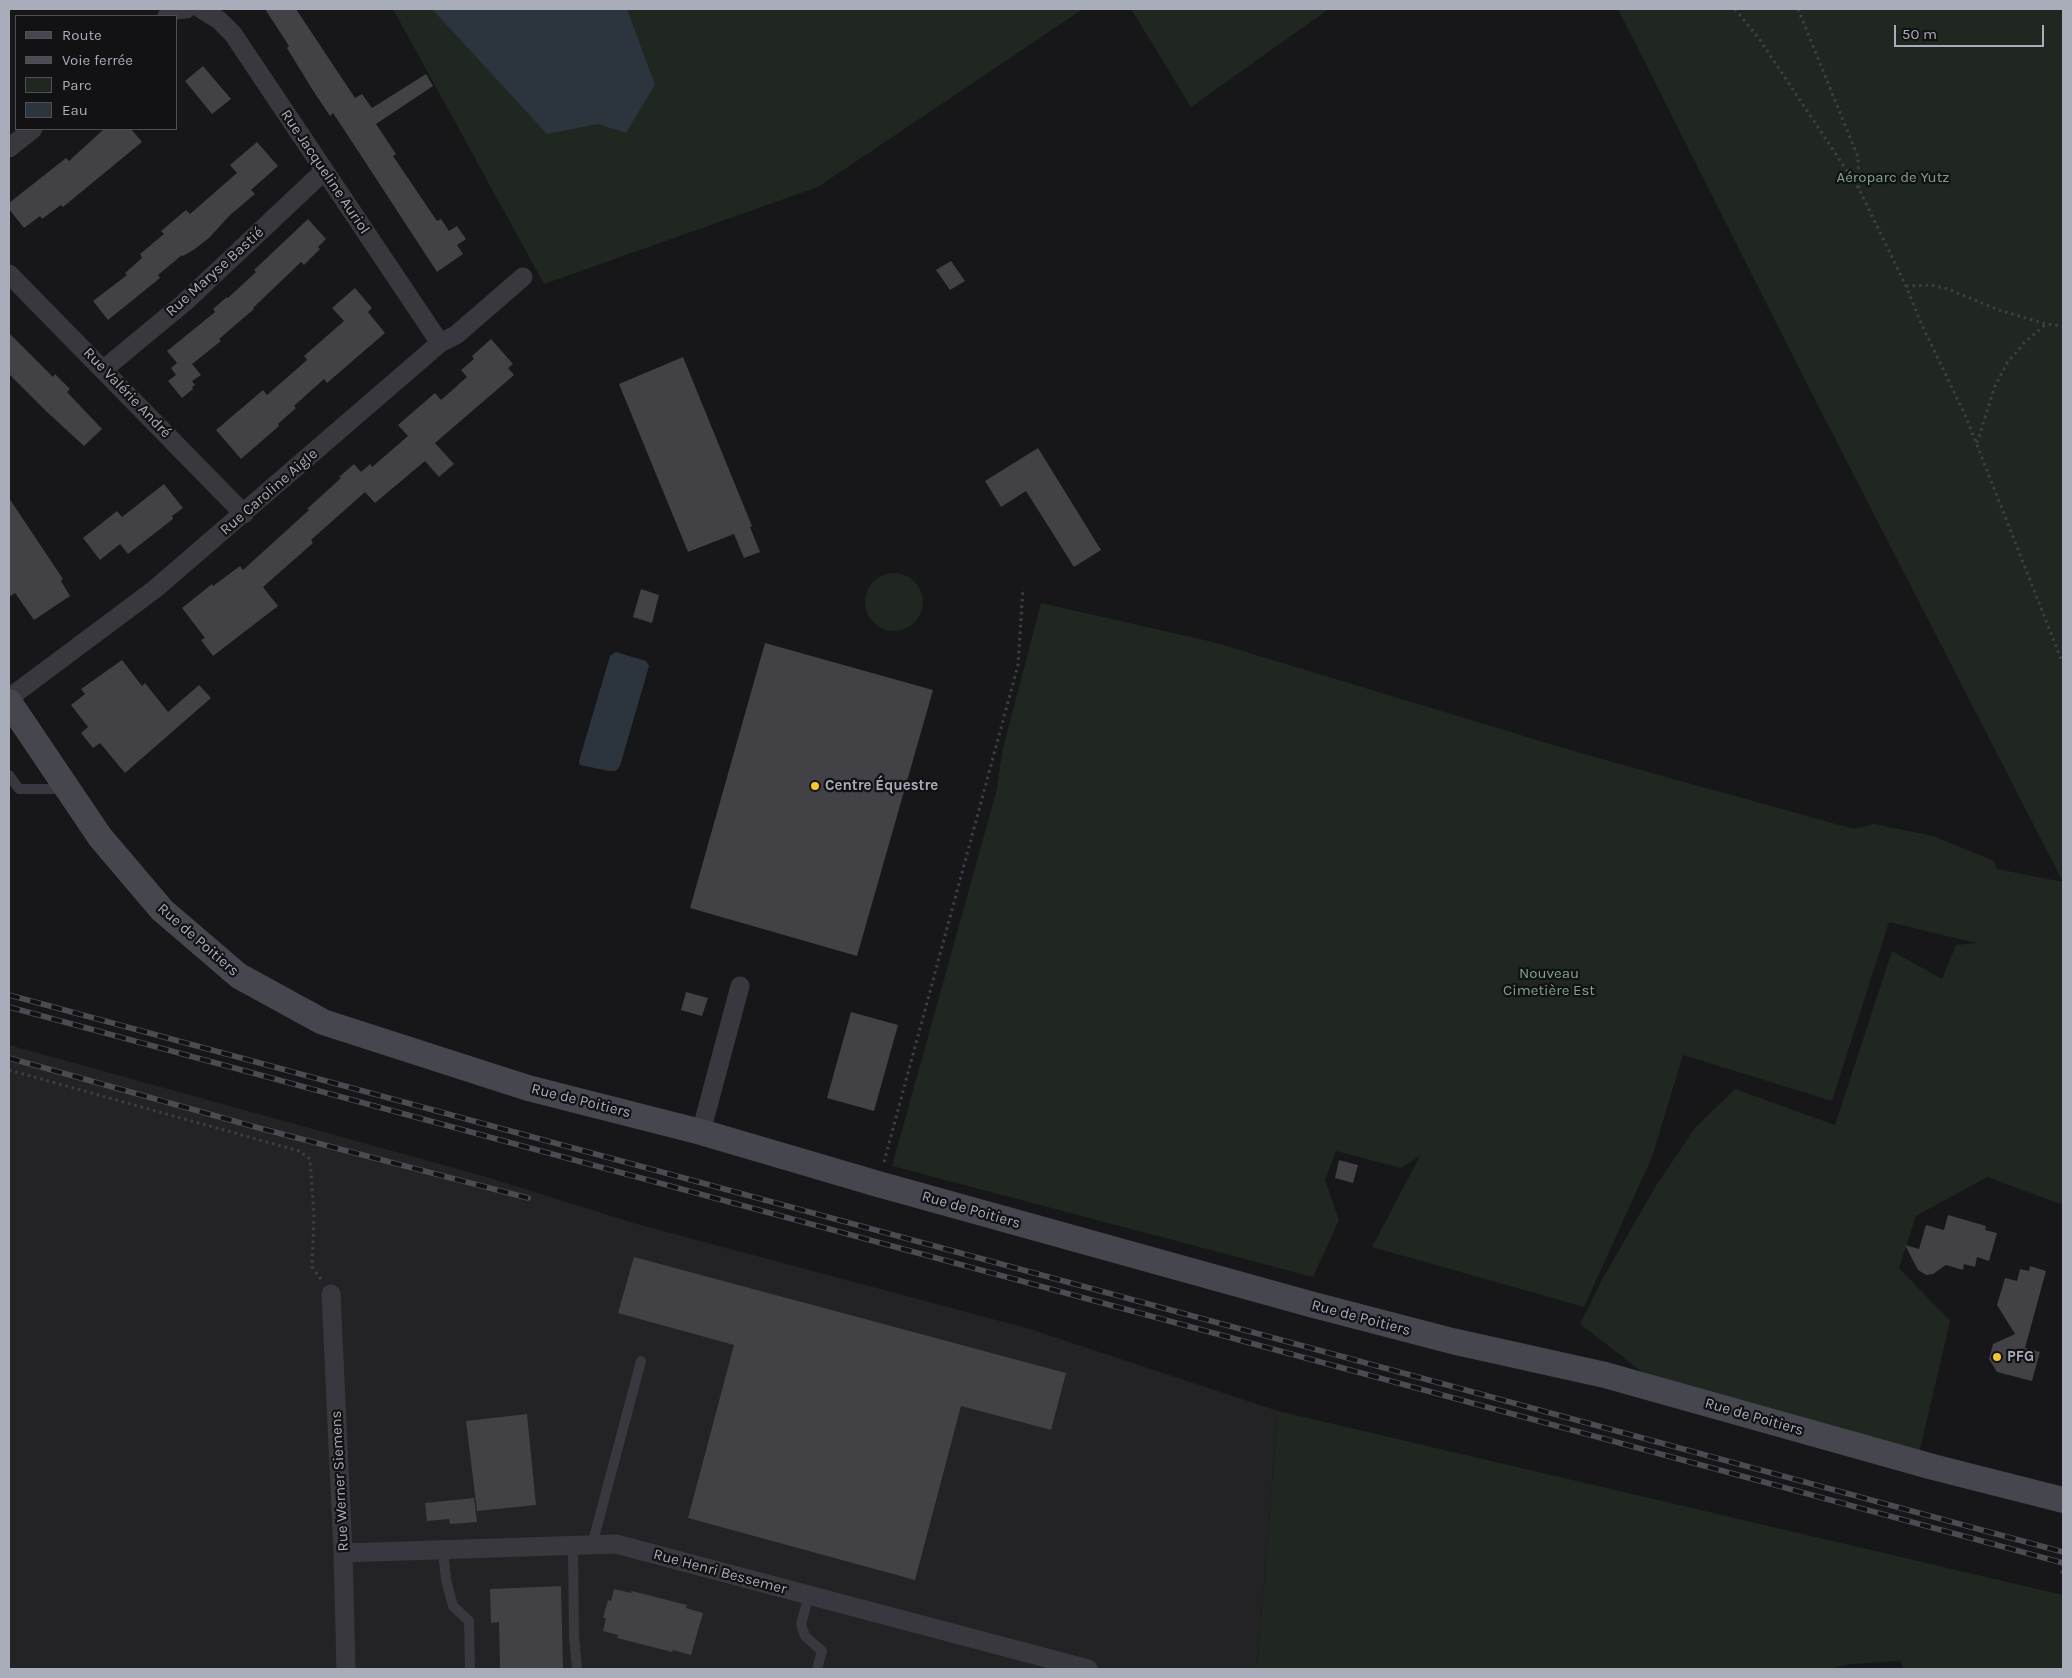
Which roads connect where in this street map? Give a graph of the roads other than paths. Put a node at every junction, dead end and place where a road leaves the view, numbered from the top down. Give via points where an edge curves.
1 (186, 9) edge
2 (201, 9) edge
3 (168, 15) edge
4 (32, 130) edge
5 (9, 148) edge
6 (324, 172) junction
7 (9, 274) edge
8 (523, 277) dead end
9 (440, 343) junction
10 (104, 369) junction
11 (244, 514) junction
12 (9, 698) edge
13 (9, 702) edge
14 (9, 775) edge
15 (68, 789) junction
16 (740, 986) dead end
17 (701, 1132) junction
18 (331, 1294) road end
19 (642, 1362) dead end
20 (2063, 1500) edge
21 (592, 1545) junction
22 (573, 1546) junction
23 (443, 1550) junction
24 (343, 1553) junction
25 (809, 1595) junction
26 (346, 1669) edge
27 (470, 1669) edge
28 (578, 1669) edge
29 (817, 1669) edge
30 (1088, 1669) edge

1 - 3 street via 174,10
2 - 6 street, Rue Jacqueline Auriol via 233,34
4 - 5 street
6 - 9 street, Rue Jacqueline Auriol
6 - 10 street, Rue Maryse Bastié via 185,302
7 - 10 street, Rue Valérie André
8 - 9 street, Rue Caroline Aigle via 456,335
9 - 11 street, Rue Caroline Aigle
10 - 11 street, Rue Valérie André
11 - 12 street, Rue Caroline Aigle via 156,590
13 - 15 street, Rue de Poitiers
14 - 15 lane via 19,789
15 - 17 street, Rue de Poitiers via 100,837 162,910 239,976 323,1022 528,1088
16 - 17 street
17 - 20 street, Rue de Poitiers via 1310,1304 1452,1342 1605,1375 1942,1470
18 - 24 street, Rue Werner Siemens
19 - 21 lane
21 - 22 street, Rue Henri Bessemer
21 - 25 street, Rue Henri Bessemer via 616,1544
22 - 23 street, Rue Henri Bessemer
22 - 28 lane via 574,1636
23 - 24 street, Rue Henri Bessemer
23 - 27 lane via 453,1606 470,1621
24 - 26 street, Rue Werner Siemens
25 - 29 lane via 801,1624 806,1636 822,1651
25 - 30 street, Rue Henri Bessemer

